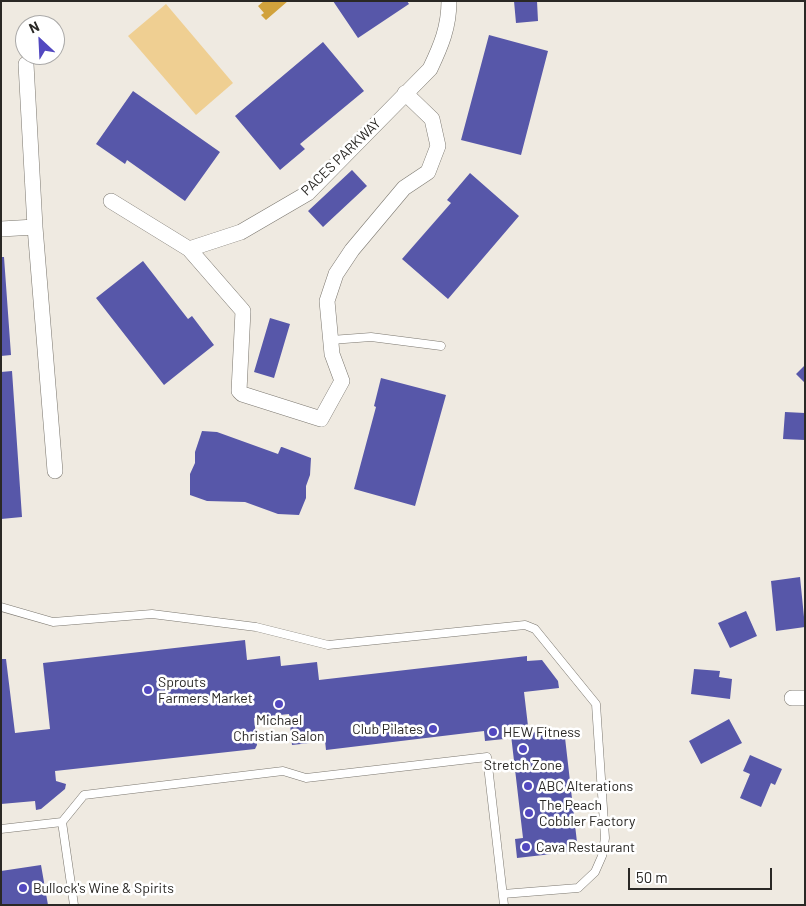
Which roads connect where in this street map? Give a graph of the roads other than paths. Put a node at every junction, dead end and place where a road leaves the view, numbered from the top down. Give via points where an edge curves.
1 (449, 1) edge
2 (26, 65) edge
3 (405, 93) junction
4 (111, 201) dead end
5 (35, 227) junction
6 (1, 229) edge
7 (189, 249) junction
8 (331, 340) junction
9 (441, 346) dead end
10 (55, 471) dead end
11 (1, 607) edge
12 (62, 822) junction
13 (1, 829) edge
14 (503, 894) junction
15 (74, 905) edge
16 (504, 905) edge

1 - 3 street, PACES PARKWAY via 442,43 430,69
2 - 5 street
3 - 7 street, PACES PARKWAY via 308,193 241,232
3 - 8 street via 432,118 438,146 428,172 404,188 336,274 328,301
4 - 7 street
5 - 6 street
5 - 10 street
7 - 8 street via 243,311 239,391 242,394 321,420 342,381 332,354
8 - 9 lane via 371,337
11 - 14 lane via 53,622 152,614 256,627 328,645 524,625 536,629 596,704 605,838 595,872 578,888
12 - 13 lane
12 - 14 lane via 84,795 282,771 306,778 487,757
12 - 15 lane
14 - 16 lane

